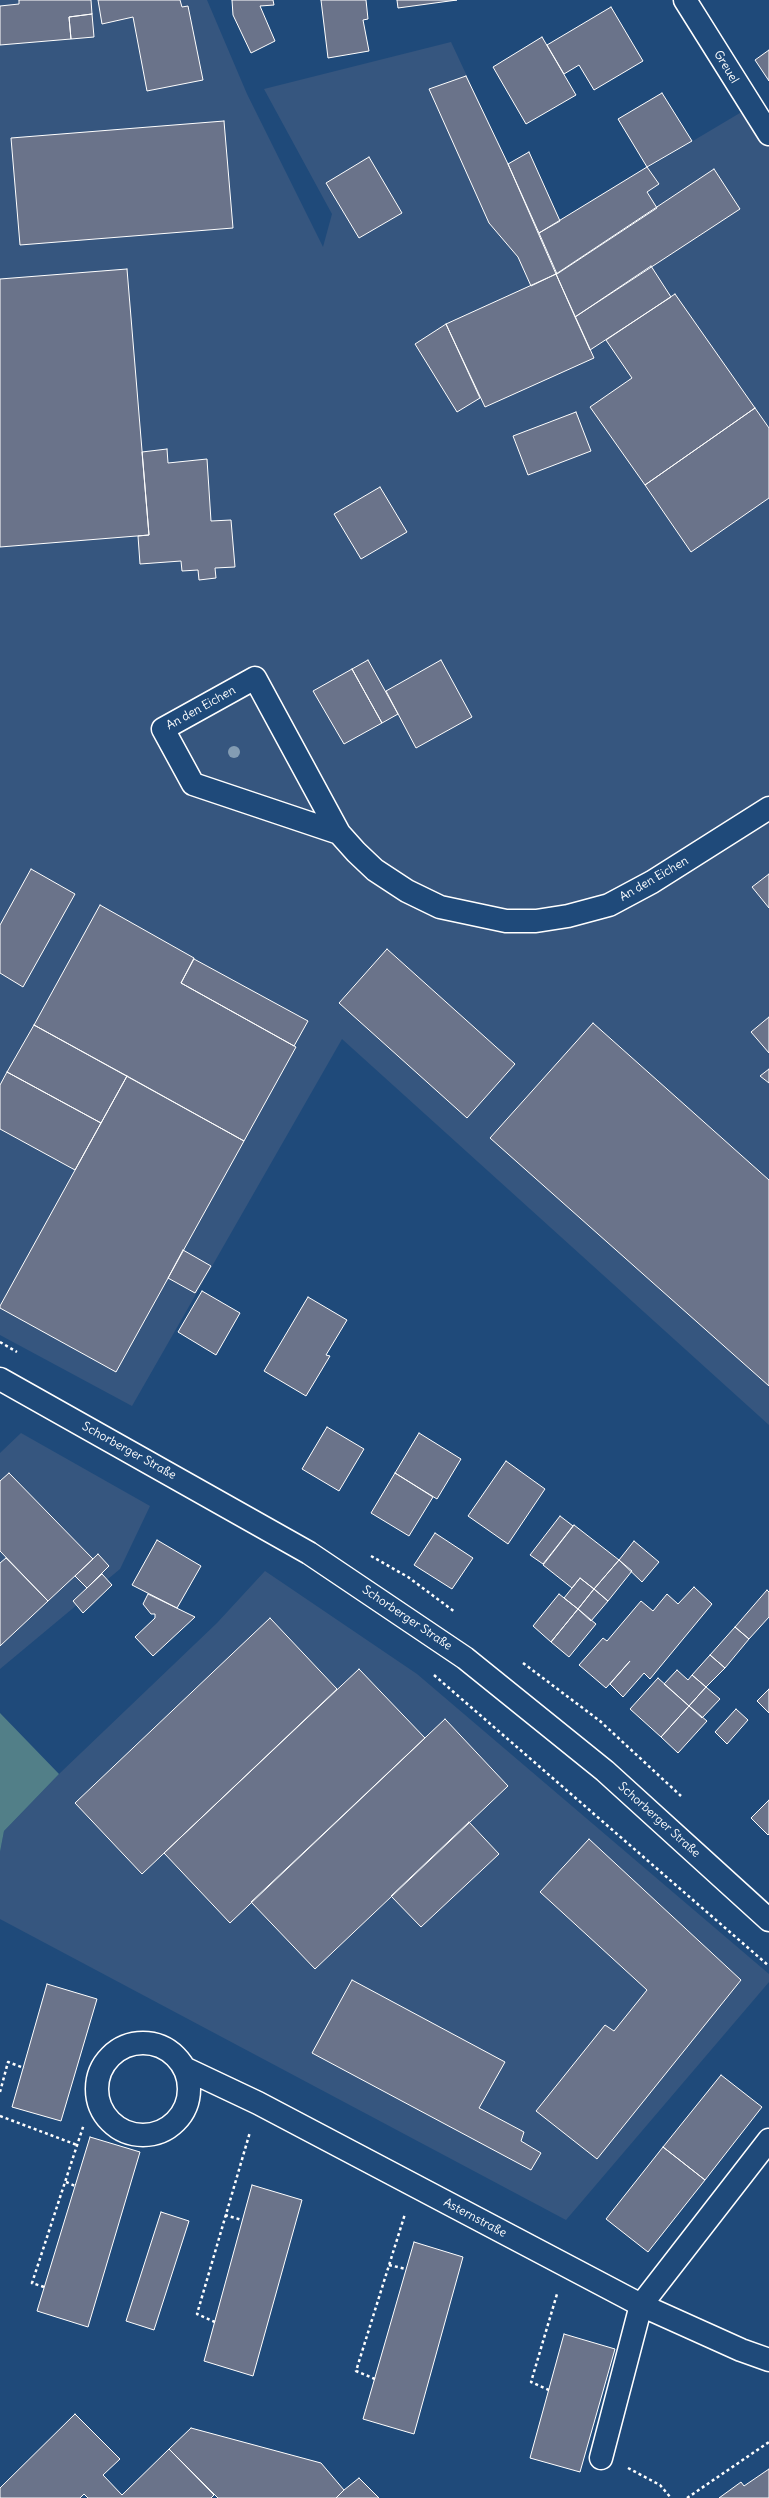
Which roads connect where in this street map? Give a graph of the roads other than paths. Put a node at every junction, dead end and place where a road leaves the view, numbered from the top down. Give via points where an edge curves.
1 (685, 0) edge
2 (769, 134) edge
3 (769, 808) edge
4 (339, 833) junction
5 (0, 1379) edge
6 (769, 1920) edge
7 (184, 2068) junction
8 (769, 2140) edge
9 (641, 2305) junction
10 (769, 2360) edge
11 (601, 2458) road end

1 - 2 street, Greuel
3 - 4 street, An den Eichen via 630,895 609,905 536,921 506,921 440,907 407,891 375,870
4 - 4 street, An den Eichen via 255,678 162,729 193,784
5 - 6 street, Schorberger Straße via 309,1553 465,1658 606,1771
7 - 7 street, Asternstraße via 189,2095 185,2109 178,2120 166,2129 141,2136 129,2133 117,2128 101,2108 97,2082 102,2068 110,2057 122,2048 136,2044 164,2048 176,2057
7 - 9 street, Asternstraße via 258,2102
8 - 9 street
9 - 10 street, Asternstraße
9 - 11 street

